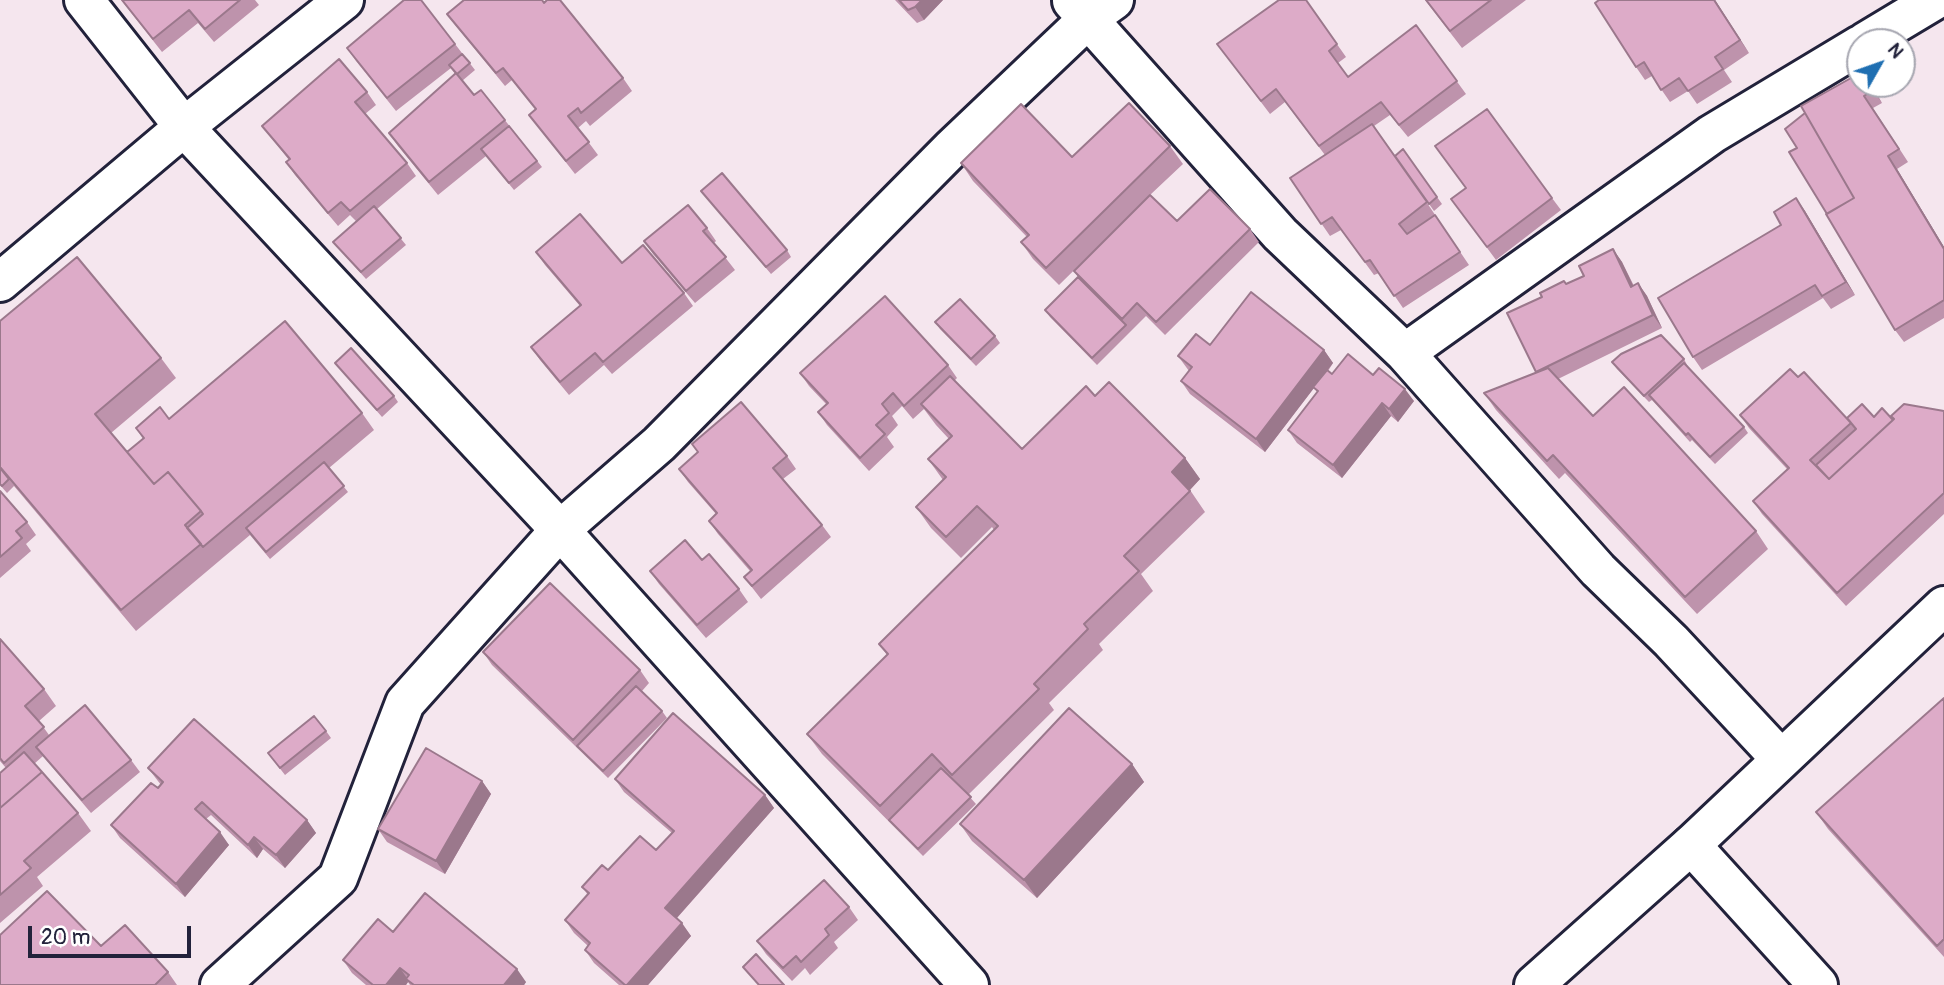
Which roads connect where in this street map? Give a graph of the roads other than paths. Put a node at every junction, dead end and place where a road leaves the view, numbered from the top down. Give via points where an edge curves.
1 (84, 0) edge
2 (344, 0) edge
3 (1935, 0) edge
4 (1091, 6) edge
5 (1889, 28) edge
6 (1846, 53) edge
7 (184, 127) junction
8 (0, 282) edge
9 (1405, 353) junction
10 (560, 530) junction
11 (1944, 606) edge
12 (1780, 758) junction
13 (1691, 845) junction
14 (220, 985) edge
15 (969, 985) edge
16 (1534, 985) edge
17 (1818, 985) edge

1 - 7 street
2 - 7 street
3 - 5 street
4 - 9 street via 1280,234
4 - 10 street via 659,444
6 - 9 street via 1712,134
7 - 8 street
7 - 10 street
9 - 12 street via 1598,570
10 - 14 street via 405,703 338,878
10 - 15 street
11 - 12 street
12 - 13 street
13 - 16 street
13 - 17 street

